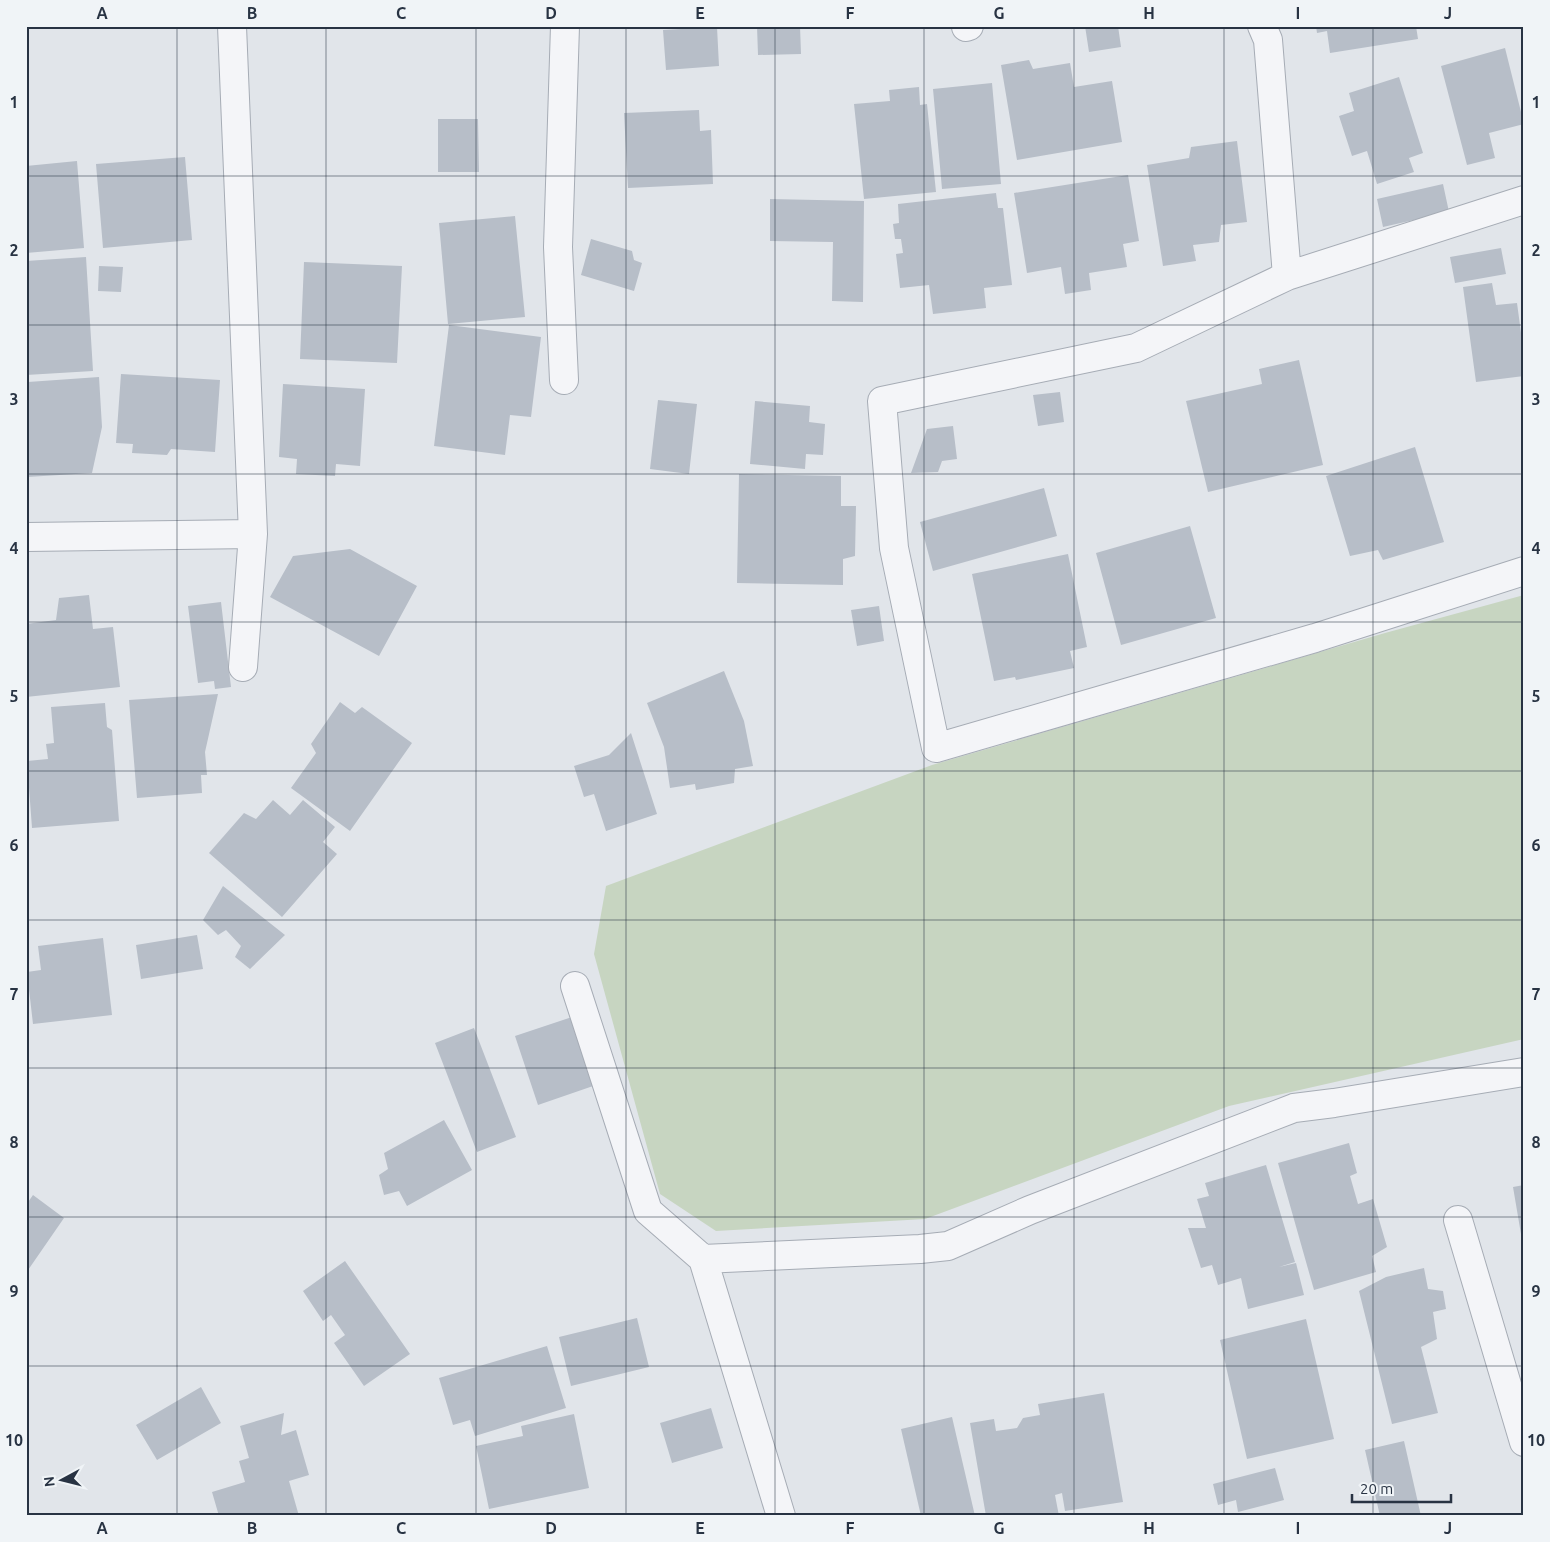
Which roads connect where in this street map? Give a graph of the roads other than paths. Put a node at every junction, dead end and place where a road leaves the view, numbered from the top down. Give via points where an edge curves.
1 (232, 26) edge
2 (565, 26) edge
3 (1262, 26) edge
4 (1524, 200) edge
5 (1287, 276) junction
6 (564, 380) dead end
7 (253, 534) junction
8 (26, 537) edge
9 (1524, 571) edge
10 (243, 668) dead end
11 (575, 986) dead end
12 (1524, 1072) edge
13 (1458, 1220) dead end
14 (703, 1259) junction
15 (1524, 1442) edge
16 (781, 1516) edge

1 - 7 street
2 - 6 street via 558,247
3 - 5 street via 1268,40
4 - 5 street
5 - 9 street via 1136,348 882,401 894,548 936,748 1315,638
7 - 8 street
7 - 10 street
11 - 14 street via 648,1211
12 - 14 street via 1294,1108 1030,1210 948,1246
13 - 15 street
14 - 16 street

